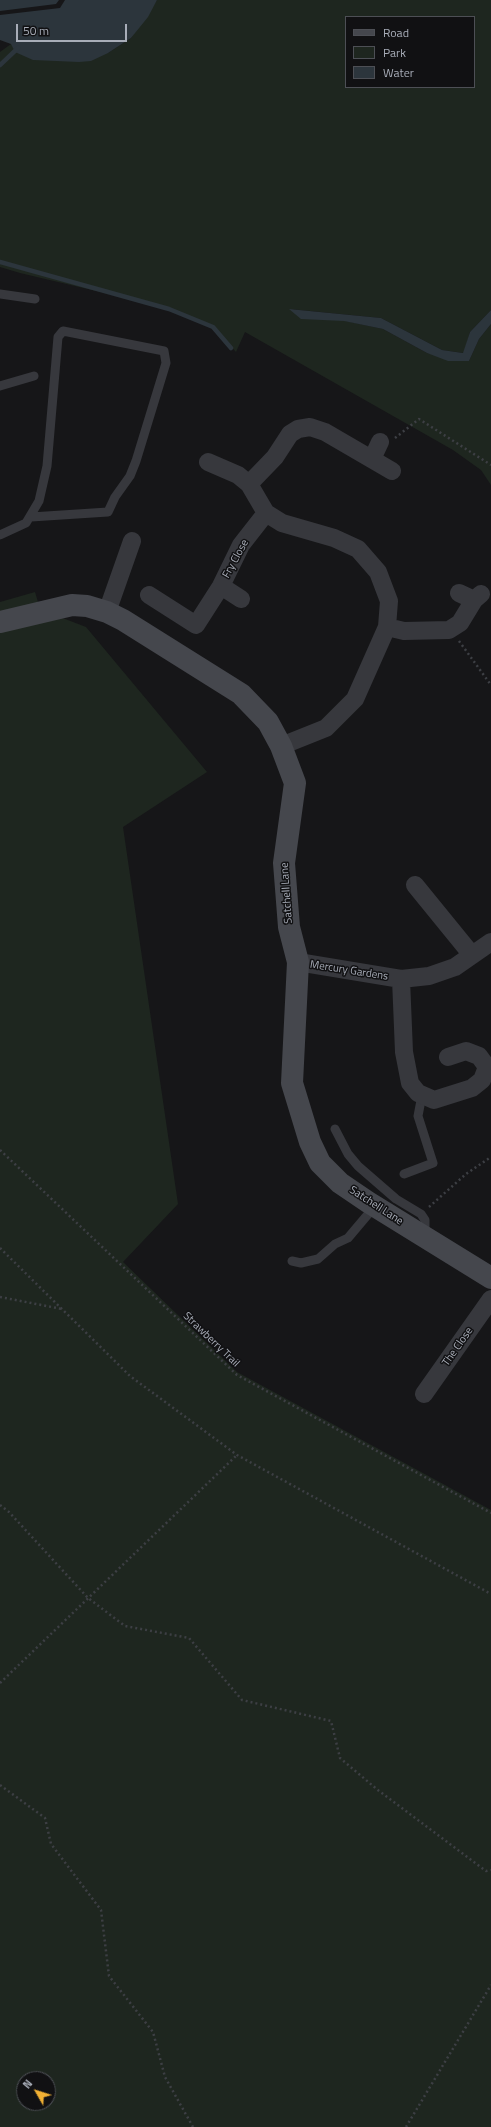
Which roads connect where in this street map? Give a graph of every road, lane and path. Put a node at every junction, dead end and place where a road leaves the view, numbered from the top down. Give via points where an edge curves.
1 (0, 294) edge
2 (35, 299) dead end
3 (34, 376) dead end
4 (0, 386) edge
5 (376, 451) junction
6 (208, 462) dead end
7 (491, 465) edge
8 (392, 471) dead end
9 (249, 484) junction
10 (266, 513) junction
11 (31, 517) junction
12 (0, 535) edge
13 (132, 541) dead end
14 (221, 586) junction
15 (150, 596) dead end
16 (471, 596) dead end
17 (241, 599) dead end
18 (107, 612) junction
19 (0, 622) edge
20 (387, 627) junction
21 (452, 628) junction
22 (491, 686) edge
23 (281, 746) junction
24 (415, 885) dead end
25 (491, 942) edge
26 (472, 955) junction
27 (298, 962) junction
28 (401, 979) junction
29 (448, 1057) dead end
30 (422, 1095) junction
31 (334, 1129) dead end
32 (0, 1150) edge
33 (491, 1157) edge
34 (404, 1174) dead end
35 (375, 1206) junction
36 (421, 1214) junction
37 (425, 1237) junction
38 (0, 1248) edge
39 (292, 1261) dead end
40 (491, 1278) edge
41 (0, 1297) edge
42 (491, 1299) edge
43 (62, 1309) junction
44 (424, 1394) dead end
45 (237, 1454) junction
46 (0, 1505) edge
47 (491, 1513) edge
48 (491, 1594) edge
49 (88, 1598) junction
50 (0, 1683) edge
51 (0, 1785) edge
52 (491, 1870) edge
53 (491, 1985) edge
54 (193, 2127) edge
55 (406, 2127) edge

1 - 2 lane
3 - 4 lane
5 - 7 path via 420,419
5 - 8 street
5 - 9 street via 310,427 303,428 290,434 275,457
6 - 9 street via 238,475
9 - 10 street
10 - 14 street, Fry Close via 241,546
10 - 20 street via 282,522 334,538 358,549 378,572 389,601
11 - 11 lane via 39,502 45,478 58,337 63,331 164,351 166,363 136,461 108,512
11 - 12 lane via 20,527
13 - 18 street
14 - 15 street, Fry Close via 196,624
14 - 17 street, Fry Close
16 - 21 street via 460,623
18 - 19 street, Satchell Lane via 87,606 72,606
18 - 23 street, Satchell Lane via 241,694 268,722
20 - 21 street via 404,631 435,632
20 - 23 street via 355,699 326,728
21 - 22 path via 461,646
23 - 27 street, Satchell Lane via 295,783 284,864 289,927
24 - 26 street
25 - 26 street, Mercury Gardens
26 - 28 street, Mercury Gardens via 454,967 429,976
27 - 28 street, Mercury Gardens
27 - 35 street, Satchell Lane via 292,1083 310,1142 325,1169
28 - 30 street, Mercury Gardens via 405,1060 410,1083
29 - 30 street via 466,1051 479,1056 487,1067 482,1080 472,1088 434,1100
30 - 34 lane via 418,1116 434,1163
31 - 36 lane via 358,1166 396,1200
32 - 47 path, Strawberry Trail via 237,1376
33 - 36 path via 466,1174
35 - 37 street, Satchell Lane
35 - 39 lane via 348,1238 335,1244 318,1259 301,1263
36 - 37 lane via 425,1220
37 - 40 street, Satchell Lane
38 - 43 path
41 - 43 path
42 - 44 street, The Close
43 - 45 path via 130,1376
45 - 48 path
45 - 49 path
46 - 49 path
49 - 50 path
49 - 52 path via 125,1626 188,1638 242,1700 331,1721 340,1758 379,1791 486,1871
51 - 54 path via 45,1818 51,1844 101,1910 109,1976 153,2032 166,2077
53 - 55 path

